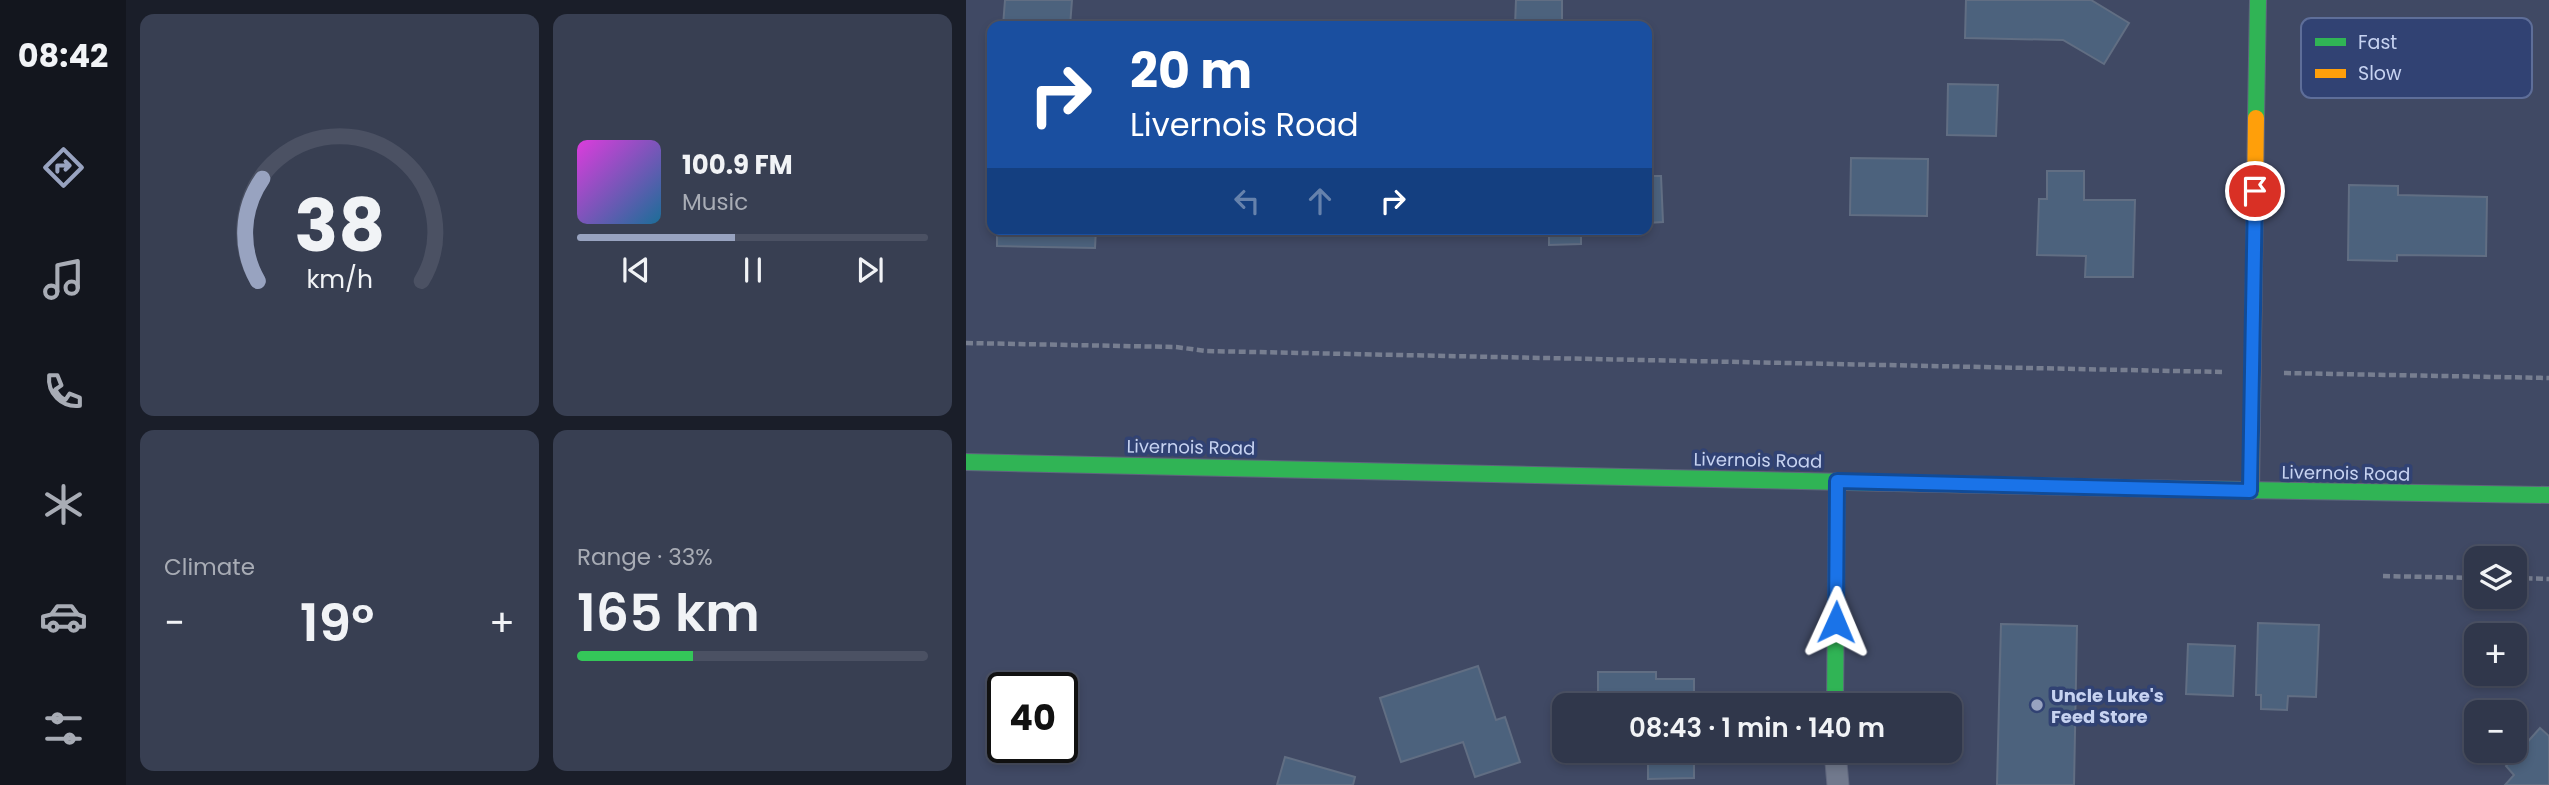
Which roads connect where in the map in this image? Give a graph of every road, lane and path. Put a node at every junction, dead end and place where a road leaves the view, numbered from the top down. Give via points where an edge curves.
1 (2258, 0) edge
2 (966, 343) edge
3 (2232, 372) dead end
4 (2273, 373) dead end
5 (2549, 378) edge
6 (966, 461) edge
7 (1837, 481) junction
8 (2250, 491) junction
9 (2549, 495) edge
10 (2383, 576) dead end
11 (2464, 578) edge
12 (2527, 578) edge
13 (2549, 579) edge
14 (1835, 693) edge
15 (1836, 763) edge
16 (1838, 785) edge

1 - 8 street
2 - 3 path
4 - 5 path
6 - 7 street, Livernois Road
7 - 8 street, Livernois Road
7 - 14 street
8 - 9 street, Livernois Road
10 - 11 path
12 - 13 path
15 - 16 street

